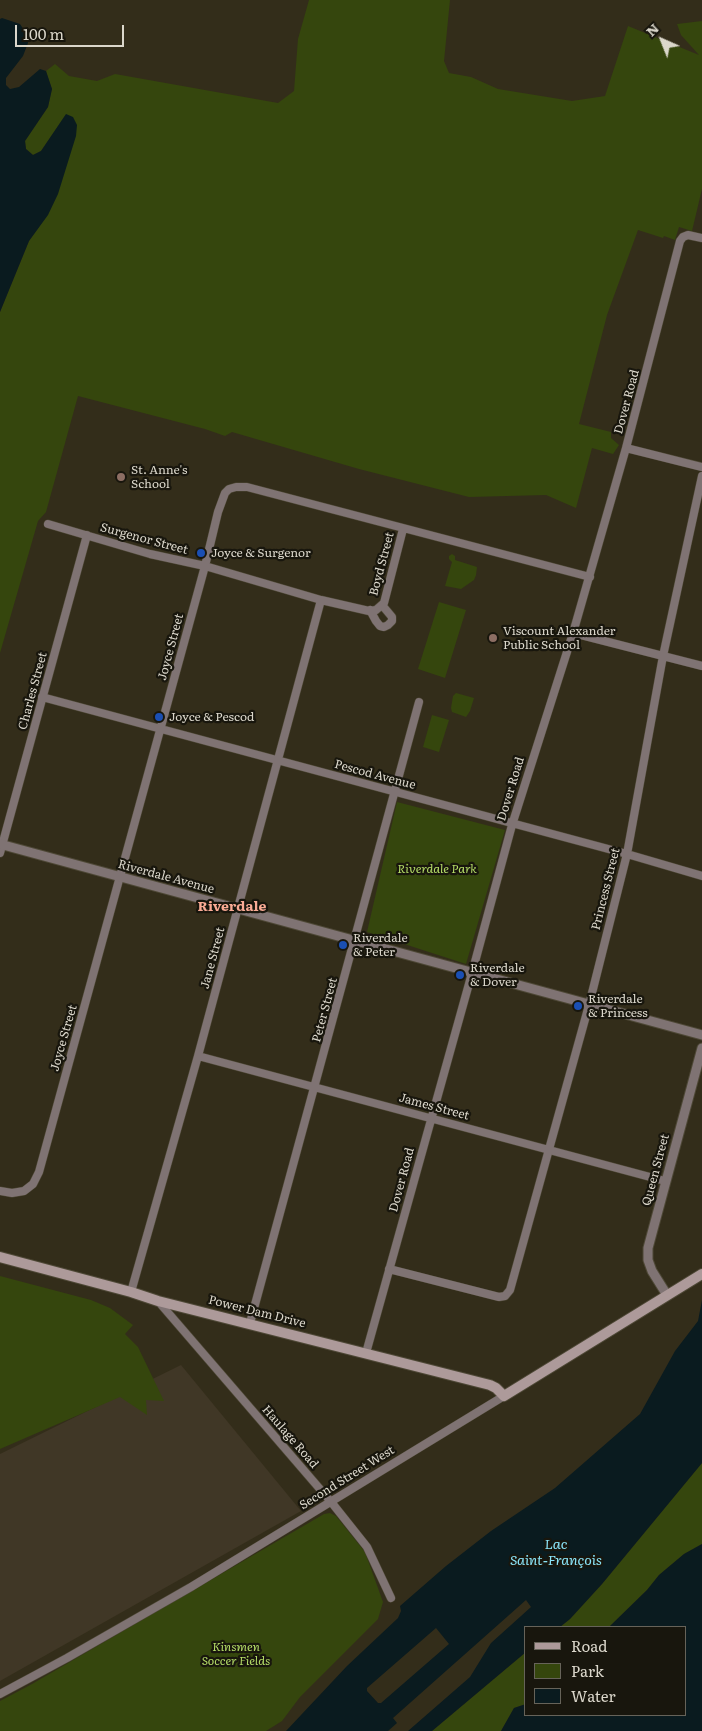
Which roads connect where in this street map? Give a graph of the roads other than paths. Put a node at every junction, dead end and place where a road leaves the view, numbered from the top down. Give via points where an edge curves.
1 (702, 238) edge
2 (626, 448) junction
3 (702, 467) edge
4 (702, 476) edge
5 (48, 524) dead end
6 (404, 529) junction
7 (87, 535) junction
8 (205, 566) junction
9 (590, 576) junction
10 (321, 600) junction
11 (382, 605) junction
12 (370, 610) junction
13 (573, 633) junction
14 (663, 656) junction
15 (702, 666) edge
16 (42, 697) junction
17 (420, 702) dead end
18 (160, 729) junction
19 (278, 761) junction
20 (394, 792) junction
21 (512, 824) junction
22 (1, 847) edge
23 (627, 854) junction
24 (702, 876) edge
25 (120, 878) junction
26 (238, 909) junction
27 (355, 941) junction
28 (472, 973) junction
29 (589, 1005) junction
30 (702, 1035) edge
31 (702, 1048) edge
32 (198, 1056) junction
33 (315, 1088) junction
34 (431, 1118) junction
35 (550, 1150) junction
36 (665, 1181) junction
37 (0, 1191) edge
38 (0, 1258) edge
39 (389, 1269) junction
40 (702, 1274) edge
41 (131, 1292) junction
42 (667, 1296) junction
43 (158, 1301) junction
44 (250, 1323) junction
45 (366, 1353) junction
46 (504, 1396) junction
47 (332, 1503) junction
48 (391, 1598) dead end
49 (0, 1694) edge

1 - 2 street, Dover Road via 685,235 681,239
2 - 3 street
2 - 9 street, Dover Road
4 - 14 street, Princess Street
5 - 7 street, Surgenor Street
6 - 8 street, Joyce Street via 247,487 236,487 229,489 223,498
6 - 9 street, Joyce Street
6 - 11 street, Boyd Street
7 - 8 street, Surgenor Street
7 - 16 street, Charles Street
8 - 10 street, Surgenor Street
8 - 18 street, Joyce Street
9 - 13 street, Dover Road
10 - 12 street, Boyd Street
10 - 19 street, Jane Street
11 - 12 street, Boyd Street
11 - 12 street, Boyd Street via 392,617 384,627
13 - 14 street
13 - 21 street, Dover Road
14 - 15 street
14 - 23 street, Princess Street
16 - 18 street, Pescod Avenue
16 - 22 street, Charles Street
17 - 20 street, Peter Street
18 - 19 street, Pescod Avenue
18 - 25 street, Joyce Street
19 - 20 street, Pescod Avenue
19 - 26 street, Jane Street
20 - 21 street, Pescod Avenue
20 - 27 street, Peter Street
21 - 23 street, Pescod Avenue
21 - 28 street, Dover Road
22 - 25 street, Riverdale Avenue
23 - 24 street, Pescod Avenue
23 - 29 street, Princess Street
25 - 26 street, Riverdale Avenue
25 - 37 street, Joyce Street via 39,1172 24,1191
26 - 27 street, Riverdale Avenue
26 - 32 street, Jane Street
27 - 28 street, Riverdale Avenue
27 - 33 street, Peter Street
28 - 29 street, Riverdale Avenue
28 - 34 street, Dover Road
29 - 30 street, Riverdale Avenue
29 - 35 street, Princess Street
31 - 36 street, Queen Street
32 - 33 street, James Street
32 - 41 street, Jane Street
33 - 34 street, James Street
33 - 44 street, Peter Street
34 - 35 street, James Street
34 - 39 street, Dover Road
35 - 36 street, James Street
35 - 39 street, Princess Street via 510,1290 502,1298
36 - 42 street, Queen Street via 648,1254 652,1271
38 - 41 main road, Power Dam Drive
39 - 45 street, Dover Road
40 - 42 main road, Second Street West
41 - 43 main road, Power Dam Drive
42 - 46 main road, Second Street West
43 - 44 main road, Power Dam Drive
43 - 47 street, Haulage Road
44 - 45 main road, Power Dam Drive
45 - 46 main road, Power Dam Drive via 490,1385
46 - 47 street, Second Street West
47 - 48 street, Haulage Road via 367,1547
47 - 49 street, Second Street West via 149,1612

